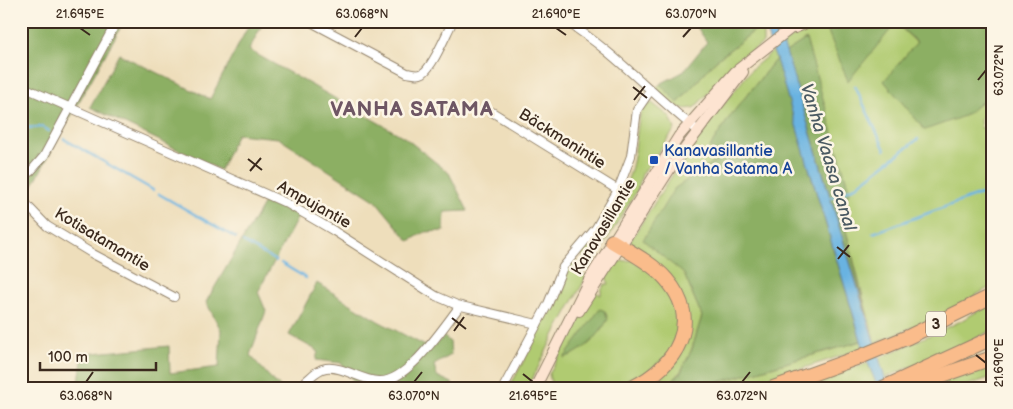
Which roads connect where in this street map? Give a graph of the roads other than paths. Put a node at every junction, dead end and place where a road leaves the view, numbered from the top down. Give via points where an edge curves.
1 (117, 21) edge
2 (309, 21) edge
3 (453, 21) edge
4 (565, 21) edge
5 (800, 21) edge
6 (811, 21) edge
7 (785, 33) junction
8 (766, 47) junction
9 (21, 86) edge
10 (650, 91) junction
11 (71, 108) junction
12 (492, 112) dead end
13 (688, 123) junction
14 (697, 130) junction
15 (21, 178) edge
16 (618, 190) junction
17 (21, 199) edge
18 (617, 244) junction
19 (992, 296) edge
20 (174, 297) dead end
21 (460, 306) junction
22 (537, 324) junction
23 (992, 338) edge
24 (992, 358) edge
25 (887, 386) edge
26 (293, 387) edge
27 (503, 388) edge
28 (535, 388) edge
29 (632, 388) edge
30 (773, 388) edge
31 (905, 388) edge

1 - 11 street
2 - 3 street via 407,73 417,75 424,72 430,63
4 - 10 street via 601,45
5 - 7 main road, Kanavasillantie
6 - 7 main road, Kanavasillantie
7 - 8 main road, Kanavasillantie
8 - 13 main road, Kanavasillantie via 727,80
8 - 14 main road, Kanavasillantie
9 - 11 street, Ampujantie
10 - 13 street
10 - 16 street via 637,110 631,156
11 - 15 street via 44,156 32,171
11 - 21 street, Ampujantie via 286,203 436,296
12 - 16 street, Bäckmanintie
13 - 14 street
13 - 18 main road, Kanavasillantie
14 - 18 main road, Kanavasillantie
16 - 22 street via 596,228 563,267
17 - 20 street, Kotisatamantie via 47,226
18 - 28 main road, Kanavasillantie
18 - 29 highway via 666,279 681,304 683,316 680,342 668,363
19 - 30 highway, 3 via 879,349
21 - 22 street, Ampujantie
21 - 26 street via 412,365 392,379 378,381 325,368 315,372 300,386
22 - 27 street
23 - 25 highway, 3
24 - 31 highway

